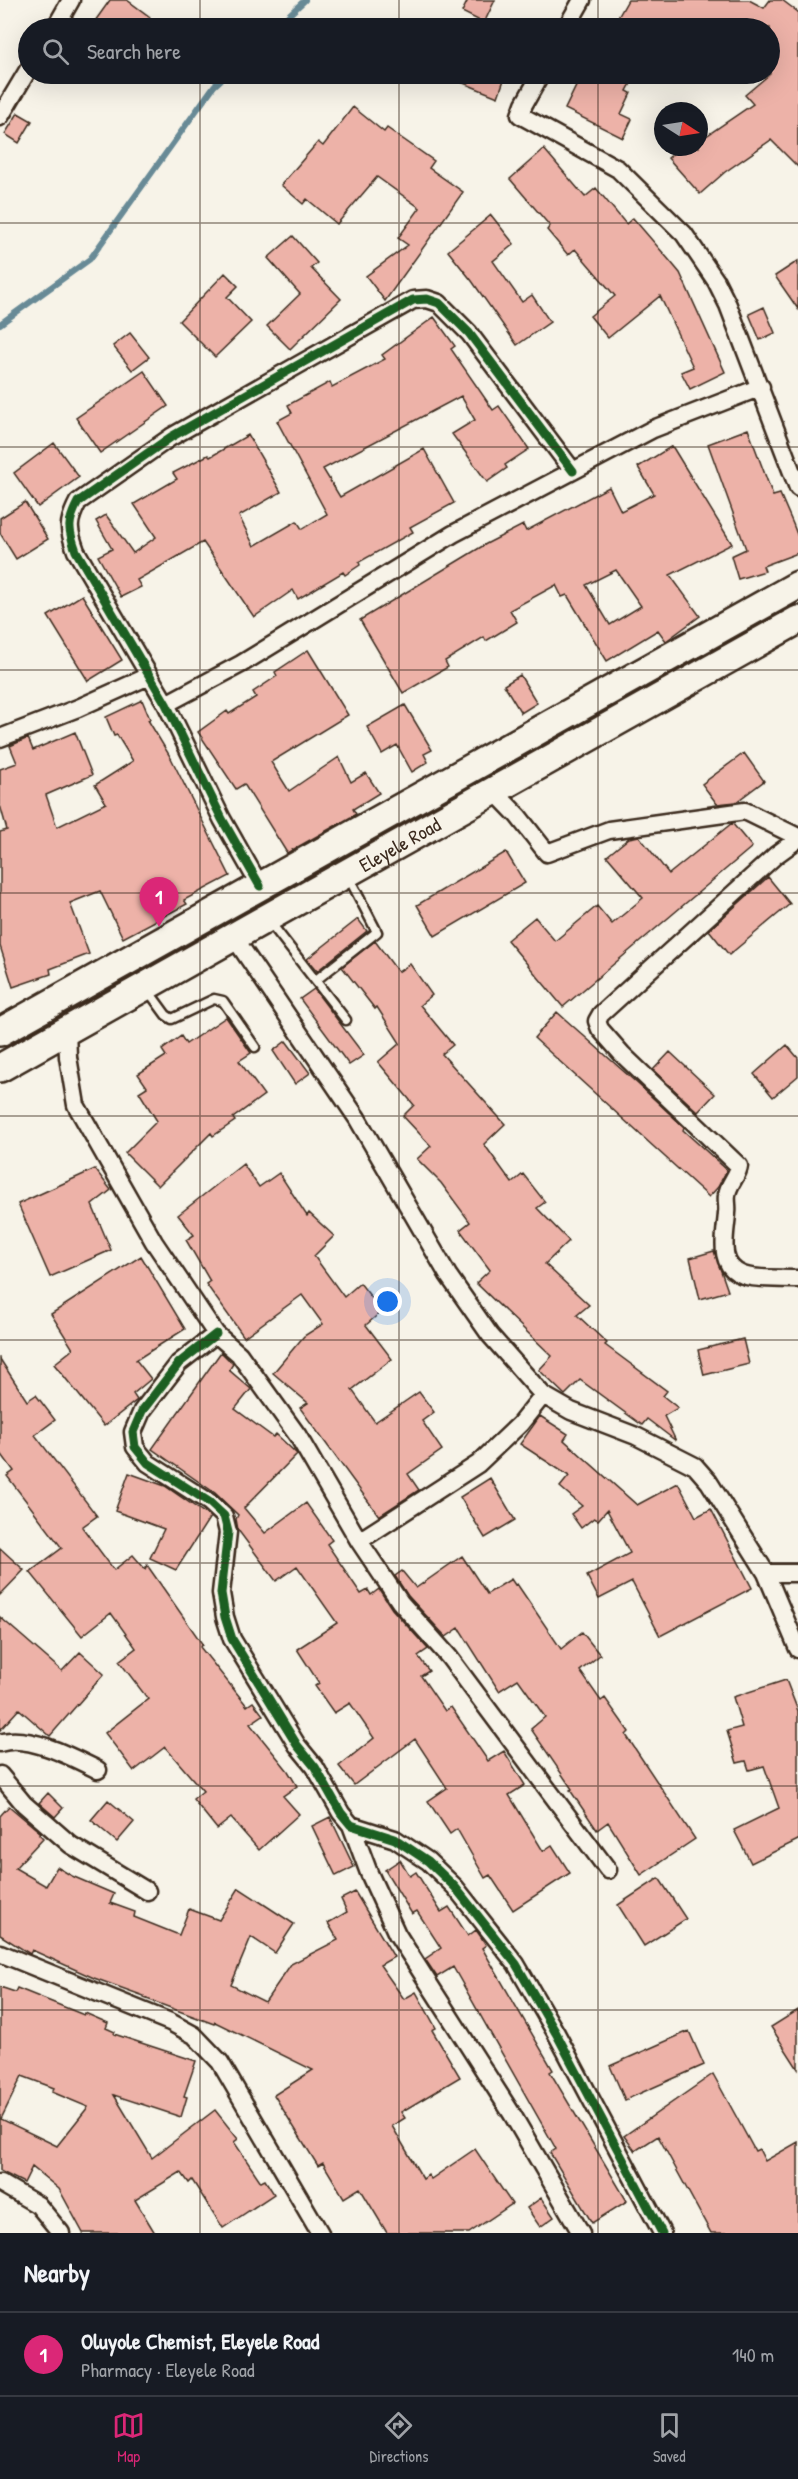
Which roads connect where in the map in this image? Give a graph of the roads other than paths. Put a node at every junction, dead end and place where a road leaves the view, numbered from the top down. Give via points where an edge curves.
1 (71, 0) edge
2 (582, 0) edge
3 (61, 18) edge
4 (572, 18) edge
5 (20, 84) edge
6 (535, 84) edge
7 (0, 117) edge
8 (761, 387) junction
9 (573, 471) junction
10 (798, 488) edge
11 (798, 585) edge
12 (798, 620) edge
13 (148, 676) junction
14 (166, 704) junction
15 (0, 738) edge
16 (493, 790) junction
17 (798, 838) edge
18 (346, 873) junction
19 (260, 886) junction
20 (267, 918) junction
21 (234, 937) junction
22 (316, 980) junction
23 (145, 986) junction
24 (346, 1020) dead end
25 (0, 1032) edge
26 (57, 1036) junction
27 (255, 1047) dead end
28 (0, 1068) edge
29 (798, 1279) edge
30 (216, 1334) junction
31 (543, 1395) junction
32 (359, 1541) junction
33 (766, 1573) junction
34 (798, 1573) edge
35 (798, 1649) edge
36 (0, 1743) edge
37 (98, 1770) dead end
38 (0, 1775) edge
39 (351, 1825) junction
40 (608, 1870) dead end
41 (147, 1891) dead end
42 (0, 1953) edge
43 (0, 2183) edge
44 (62, 2233) edge
45 (320, 2233) edge
46 (581, 2233) edge
47 (662, 2233) edge

1 - 3 street
2 - 4 street
5 - 7 street
6 - 8 street via 520,115 618,169 684,234 720,289
8 - 9 street via 653,429
8 - 10 street
9 - 13 street via 469,333 439,303 413,300 171,436 78,502 69,531 76,551
9 - 14 street via 453,534 241,664
11 - 19 main road, Eleyele Road
12 - 16 main road, Eleyele Road
13 - 14 street
13 - 15 street
14 - 19 street via 222,819
16 - 17 street via 547,852 609,830 745,811
16 - 18 main road, Eleyele Road
17 - 29 street via 601,1014 597,1022 622,1054 739,1166 726,1194 724,1244 730,1265 743,1275
18 - 20 main road, Eleyele Road
18 - 22 lane via 377,932
19 - 25 main road, Eleyele Road
20 - 21 main road, Eleyele Road
20 - 22 lane
21 - 23 main road, Eleyele Road
21 - 31 street via 357,1118 448,1275 490,1335
22 - 24 lane
23 - 26 main road, Eleyele Road
23 - 27 lane via 172,1019 214,999 223,1001
26 - 28 main road, Eleyele Road
26 - 30 street via 68,1057 76,1105 154,1242
30 - 32 street via 239,1354 298,1436
30 - 39 street via 179,1363 142,1411 133,1432 135,1447 148,1463 224,1516 228,1532 221,1593 232,1639
31 - 32 street via 520,1424 478,1464
31 - 33 street via 695,1466
32 - 40 street via 400,1602 449,1657
33 - 34 street
33 - 35 street
36 - 37 street via 54,1748
38 - 41 street via 24,1804 71,1845
39 - 46 street via 397,1934 512,2114
39 - 47 street via 395,1839 428,1861 455,1887 516,1964
42 - 45 street via 194,2035 220,2062
43 - 44 street via 38,2205

